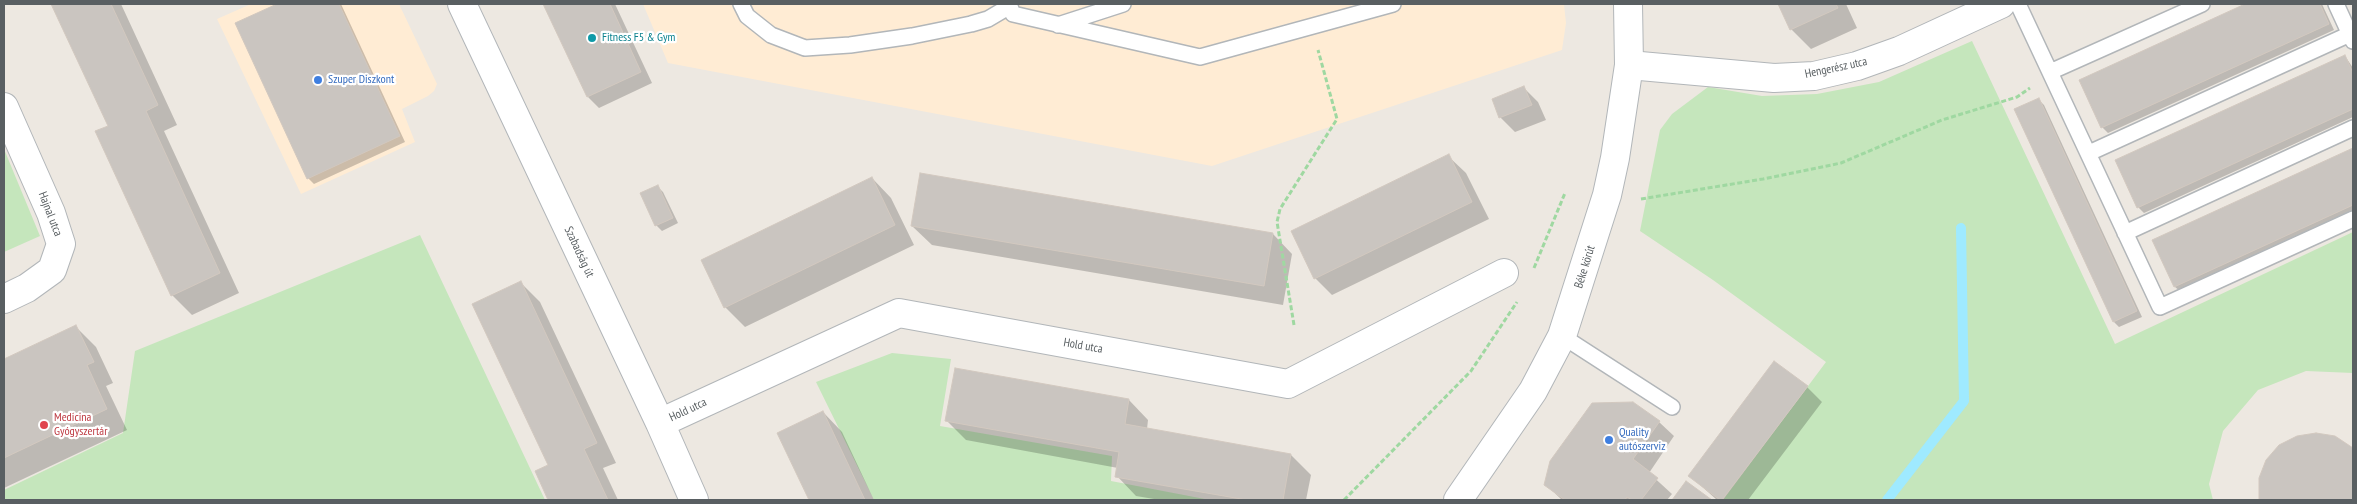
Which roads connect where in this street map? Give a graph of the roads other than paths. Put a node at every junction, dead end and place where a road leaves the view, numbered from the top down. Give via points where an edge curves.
1 (462, 4) edge
2 (741, 4) edge
3 (1123, 4) edge
4 (1393, 4) edge
5 (1628, 4) edge
6 (2001, 4) edge
7 (2018, 4) edge
8 (2202, 4) edge
9 (2336, 4) edge
10 (1009, 5) edge
11 (1058, 25) junction
12 (2352, 38) edge
13 (1629, 65) junction
14 (2050, 72) junction
15 (4, 107) edge
16 (2353, 128) edge
17 (2089, 153) junction
18 (2353, 219) edge
19 (2125, 233) junction
20 (1504, 273) dead end
21 (4, 299) edge
22 (1562, 336) junction
23 (1672, 407) dead end
24 (660, 423) junction
25 (694, 500) edge
26 (1458, 500) edge

1 - 24 street, Szabadság út
2 - 10 lane via 747,16 771,35 805,48 859,44 971,24 988,19
3 - 11 lane
4 - 11 lane via 1200,57
5 - 13 street, Béke körút
6 - 13 street, Hengerész utca via 1899,51 1857,66 1814,76 1774,78
7 - 14 lane
8 - 14 lane
9 - 12 lane
10 - 11 lane via 1013,14
12 - 17 lane
13 - 22 street, Béke körút via 1607,195
14 - 17 lane
15 - 21 street, Hajnal utca via 51,213 61,244 52,270
16 - 19 lane
17 - 19 lane
18 - 19 lane via 2160,307
20 - 24 street, Hold utca via 1288,384 899,312
22 - 23 lane
22 - 26 street, Béke körút via 1534,392
24 - 25 street, Szabadság út

